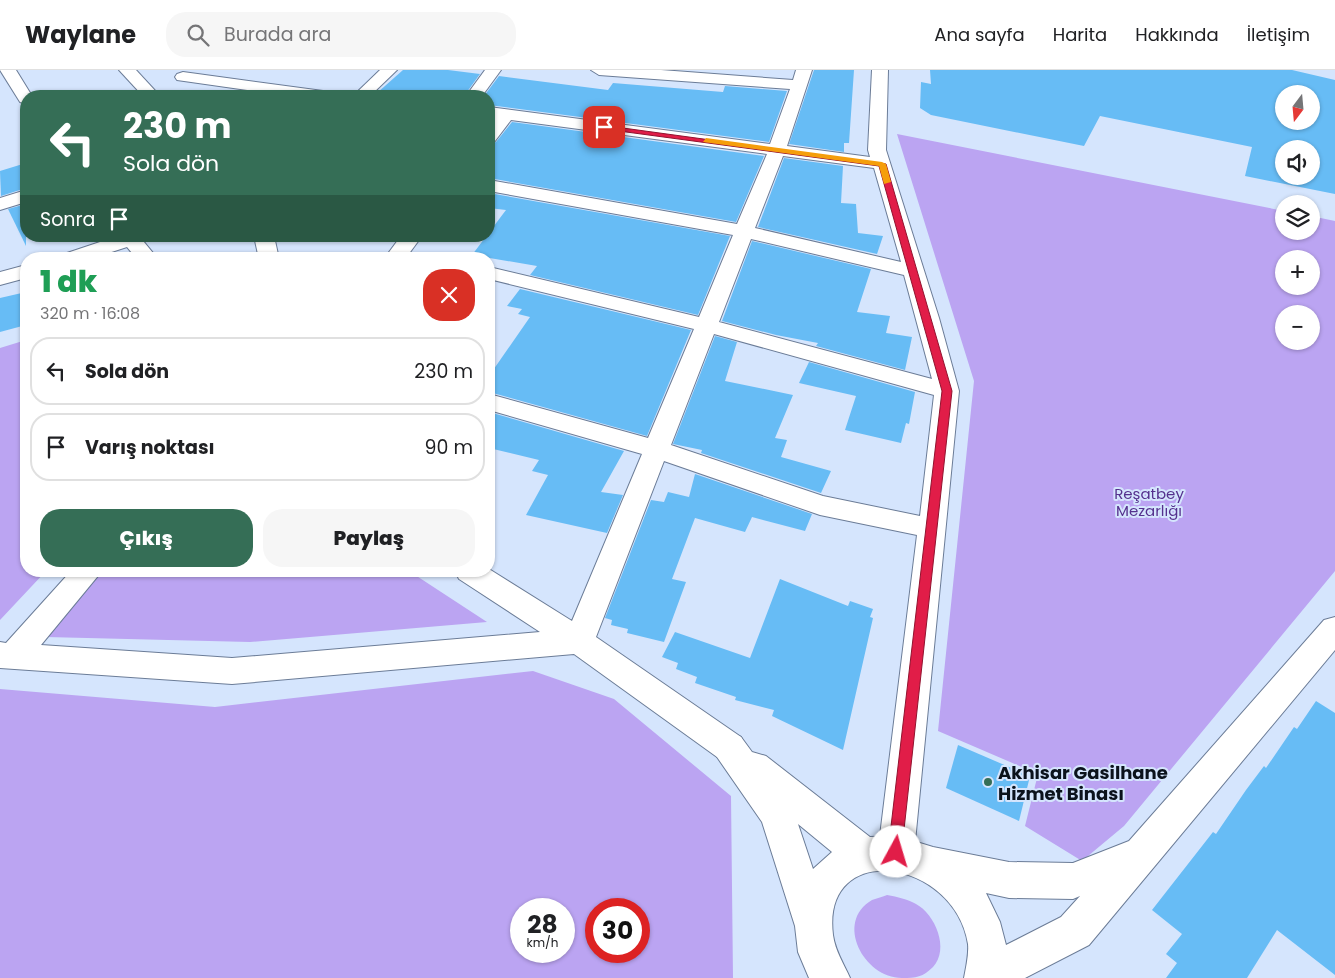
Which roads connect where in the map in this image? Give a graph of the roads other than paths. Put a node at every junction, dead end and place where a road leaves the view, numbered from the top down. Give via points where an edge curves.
1 (8, 70) edge
2 (127, 70) edge
3 (389, 70) edge
4 (493, 70) edge
5 (601, 70) edge
6 (880, 70) edge
7 (186, 72) edge
8 (698, 74) edge
9 (294, 77) dead end
10 (801, 78) edge
11 (20, 90) edge
12 (146, 90) edge
13 (192, 90) edge
14 (276, 90) edge
15 (282, 90) edge
16 (367, 90) edge
17 (478, 90) edge
18 (495, 113) edge
19 (507, 114) junction
20 (495, 130) edge
21 (777, 150) junction
22 (882, 164) junction
23 (495, 186) edge
24 (20, 198) edge
25 (0, 204) edge
26 (744, 231) junction
27 (117, 242) edge
28 (133, 242) edge
29 (407, 242) edge
30 (88, 252) edge
31 (142, 252) edge
32 (400, 252) edge
33 (914, 271) junction
34 (20, 273) edge
35 (495, 274) edge
36 (0, 279) edge
37 (706, 325) junction
38 (947, 391) junction
39 (495, 404) edge
40 (656, 449) junction
41 (931, 528) junction
42 (82, 577) edge
43 (478, 577) edge
44 (1335, 629) edge
45 (578, 641) junction
46 (7, 655) edge
47 (729, 747) junction
48 (1141, 853) junction
49 (896, 856) junction
50 (818, 959) edge
51 (984, 978) edge

1 - 11 street
2 - 12 street
3 - 16 street
4 - 17 street
5 - 8 street
6 - 22 street via 877,150
7 - 13 street
7 - 14 street
8 - 10 street
9 - 15 street
10 - 21 street
18 - 19 street
19 - 20 street
19 - 21 street
21 - 22 street
21 - 26 street
22 - 33 street
23 - 26 street
24 - 25 street
26 - 33 street
26 - 37 street
27 - 30 street
28 - 31 street
29 - 32 street
33 - 38 street
34 - 36 street
35 - 37 street
37 - 38 street
37 - 40 street
38 - 41 street
39 - 40 street
40 - 41 street via 820,505
40 - 45 street
41 - 49 street
42 - 46 street
43 - 45 street
44 - 48 street
45 - 46 street via 232,671
45 - 47 street
47 - 49 street
47 - 50 street via 777,814
48 - 49 street via 1073,881 1009,880
48 - 51 street via 1075,931
49 - 50 street via 837,868 819,892
49 - 51 street via 956,882 977,911 987,945

